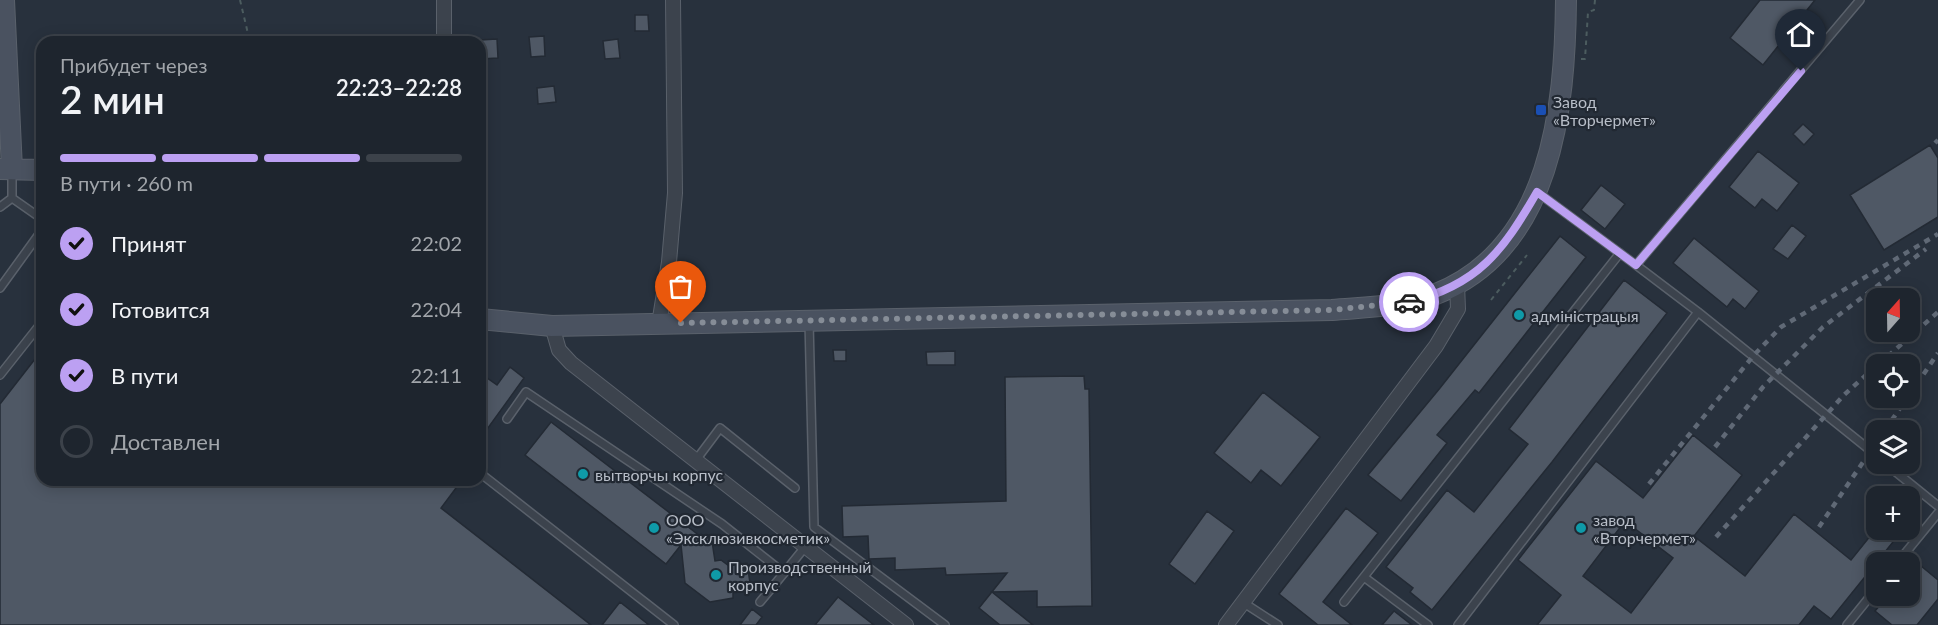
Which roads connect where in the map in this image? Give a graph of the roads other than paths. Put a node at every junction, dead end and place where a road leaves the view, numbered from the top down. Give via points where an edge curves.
1 (4, 0) edge
2 (444, 0) edge
3 (673, 0) edge
4 (1566, 0) edge
5 (1860, 0) edge
6 (444, 36) edge
7 (6, 169) edge
8 (36, 170) edge
9 (1537, 192) junction
10 (12, 198) junction
11 (0, 207) edge
12 (36, 215) edge
13 (36, 238) edge
14 (1620, 253) junction
15 (1636, 265) junction
16 (1457, 284) junction
17 (0, 288) edge
18 (1698, 312) junction
19 (486, 320) edge
20 (809, 321) junction
21 (659, 324) junction
22 (552, 326) junction
23 (36, 329) edge
24 (0, 375) edge
25 (507, 419) dead end
26 (1866, 447) edge
27 (696, 460) junction
28 (1898, 474) edge
29 (486, 478) edge
30 (795, 488) dead end
31 (1938, 506) edge
32 (1938, 513) edge
33 (805, 547) junction
34 (1906, 552) edge
35 (784, 573) junction
36 (1364, 577) junction
37 (1866, 601) edge
38 (1344, 602) dead end
39 (760, 603) dead end
40 (1244, 603) junction
41 (674, 625) edge
42 (906, 625) edge
43 (945, 625) edge
44 (1226, 625) edge
45 (1278, 625) edge
46 (1428, 625) edge
47 (1458, 625) edge
48 (1847, 625) edge

1 - 7 street
2 - 6 street
3 - 21 street via 675,193
4 - 9 street via 1566,58 1560,114
5 - 15 lane
7 - 8 street
7 - 10 lane
9 - 14 lane
9 - 16 street via 1514,232 1485,267
10 - 11 lane
10 - 12 lane
13 - 17 lane
14 - 15 lane
14 - 36 lane
15 - 18 lane
16 - 20 street via 1411,302 1332,310
16 - 40 street via 1458,309 1436,346
18 - 26 lane
18 - 47 lane
19 - 22 street
20 - 21 street
20 - 43 lane via 814,527
21 - 22 street
22 - 27 street via 559,350 571,363
23 - 24 lane
25 - 35 lane via 526,392 722,524
27 - 30 lane via 720,428
27 - 33 street
28 - 31 lane
29 - 41 lane
32 - 34 lane
33 - 35 lane
33 - 42 street
35 - 39 lane
36 - 38 lane
36 - 46 lane
37 - 48 lane
40 - 44 street
40 - 45 lane

